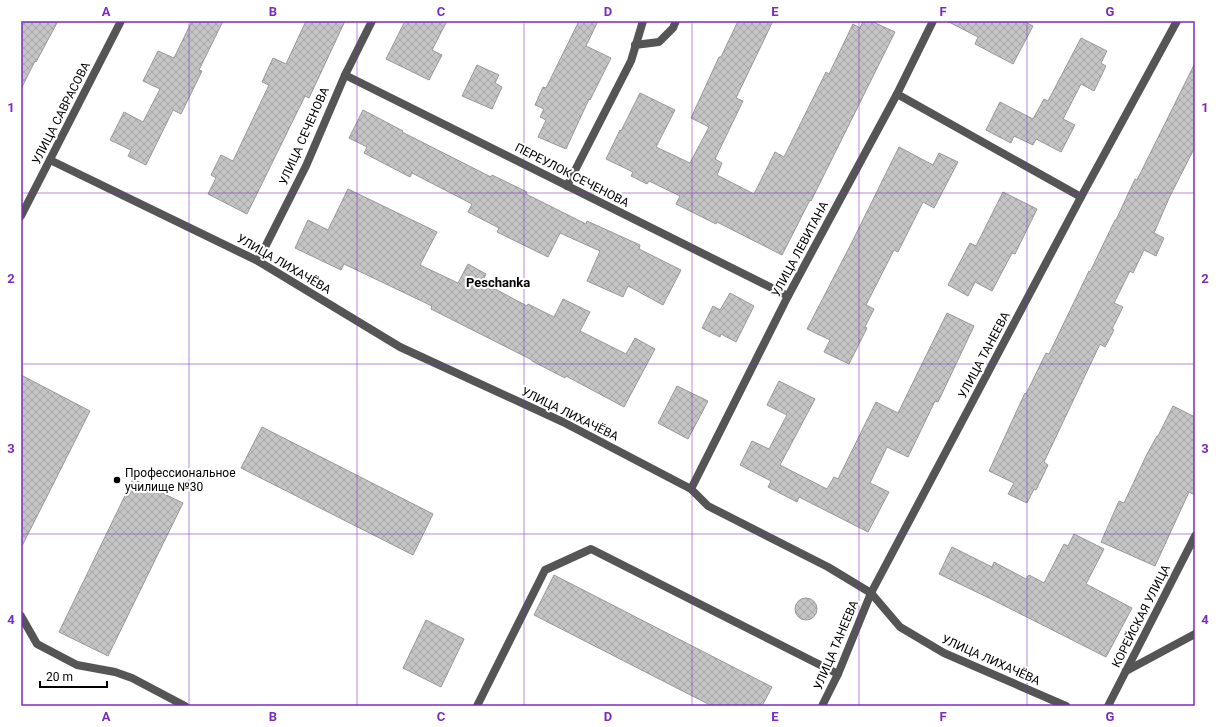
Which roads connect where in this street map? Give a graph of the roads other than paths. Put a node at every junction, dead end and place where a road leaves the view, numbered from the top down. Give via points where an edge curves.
1 (121, 21) edge
2 (372, 21) edge
3 (643, 21) edge
4 (676, 21) edge
5 (933, 21) edge
6 (1177, 21) edge
7 (635, 45) junction
8 (345, 74) junction
9 (897, 94) junction
10 (50, 160) junction
11 (567, 186) junction
12 (1081, 197) junction
13 (21, 216) edge
14 (258, 261) junction
15 (788, 296) junction
16 (691, 489) junction
17 (1195, 536) edge
18 (872, 593) junction
19 (21, 616) edge
20 (1195, 634) edge
21 (1126, 671) junction
22 (838, 674) junction
23 (185, 706) edge
24 (477, 706) edge
25 (822, 706) edge
26 (1066, 706) edge
27 (1108, 706) edge

1 - 10 street, УЛИЦА САВРАСОВА
2 - 8 street, УЛИЦА СЕЧЕНОВА
3 - 7 street
4 - 7 street via 673,28 659,42
5 - 9 street, УЛИЦА ЛЕВИТАНА
6 - 12 street, УЛИЦА ТАНЕЕВА
7 - 11 street via 631,60
8 - 11 street, ПЕРЕУЛОК СЕЧЕНОВА
8 - 14 street, УЛИЦА СЕЧЕНОВА via 306,166
9 - 12 street
9 - 15 street, УЛИЦА ЛЕВИТАНА
10 - 13 street, УЛИЦА САВРАСОВА
10 - 14 street, УЛИЦА ЛИХАЧЁВА
11 - 15 street, ПЕРЕУЛОК СЕЧЕНОВА
12 - 18 street, УЛИЦА ТАНЕЕВА
14 - 16 street, УЛИЦА ЛИХАЧЁВА via 400,347 563,422
15 - 16 street, УЛИЦА ЛЕВИТАНА
16 - 18 street, УЛИЦА ЛИХАЧЁВА via 708,506 828,567
17 - 21 street, КОРЕЙСКАЯ УЛИЦА
18 - 22 street, УЛИЦА ТАНЕЕВА
18 - 26 street, УЛИЦА ЛИХАЧЁВА via 900,626 944,653
19 - 23 street via 37,644 77,665 132,678
20 - 21 street
21 - 27 street, КОРЕЙСКАЯ УЛИЦА
22 - 24 street via 591,549 545,570
22 - 25 street, УЛИЦА ТАНЕЕВА

